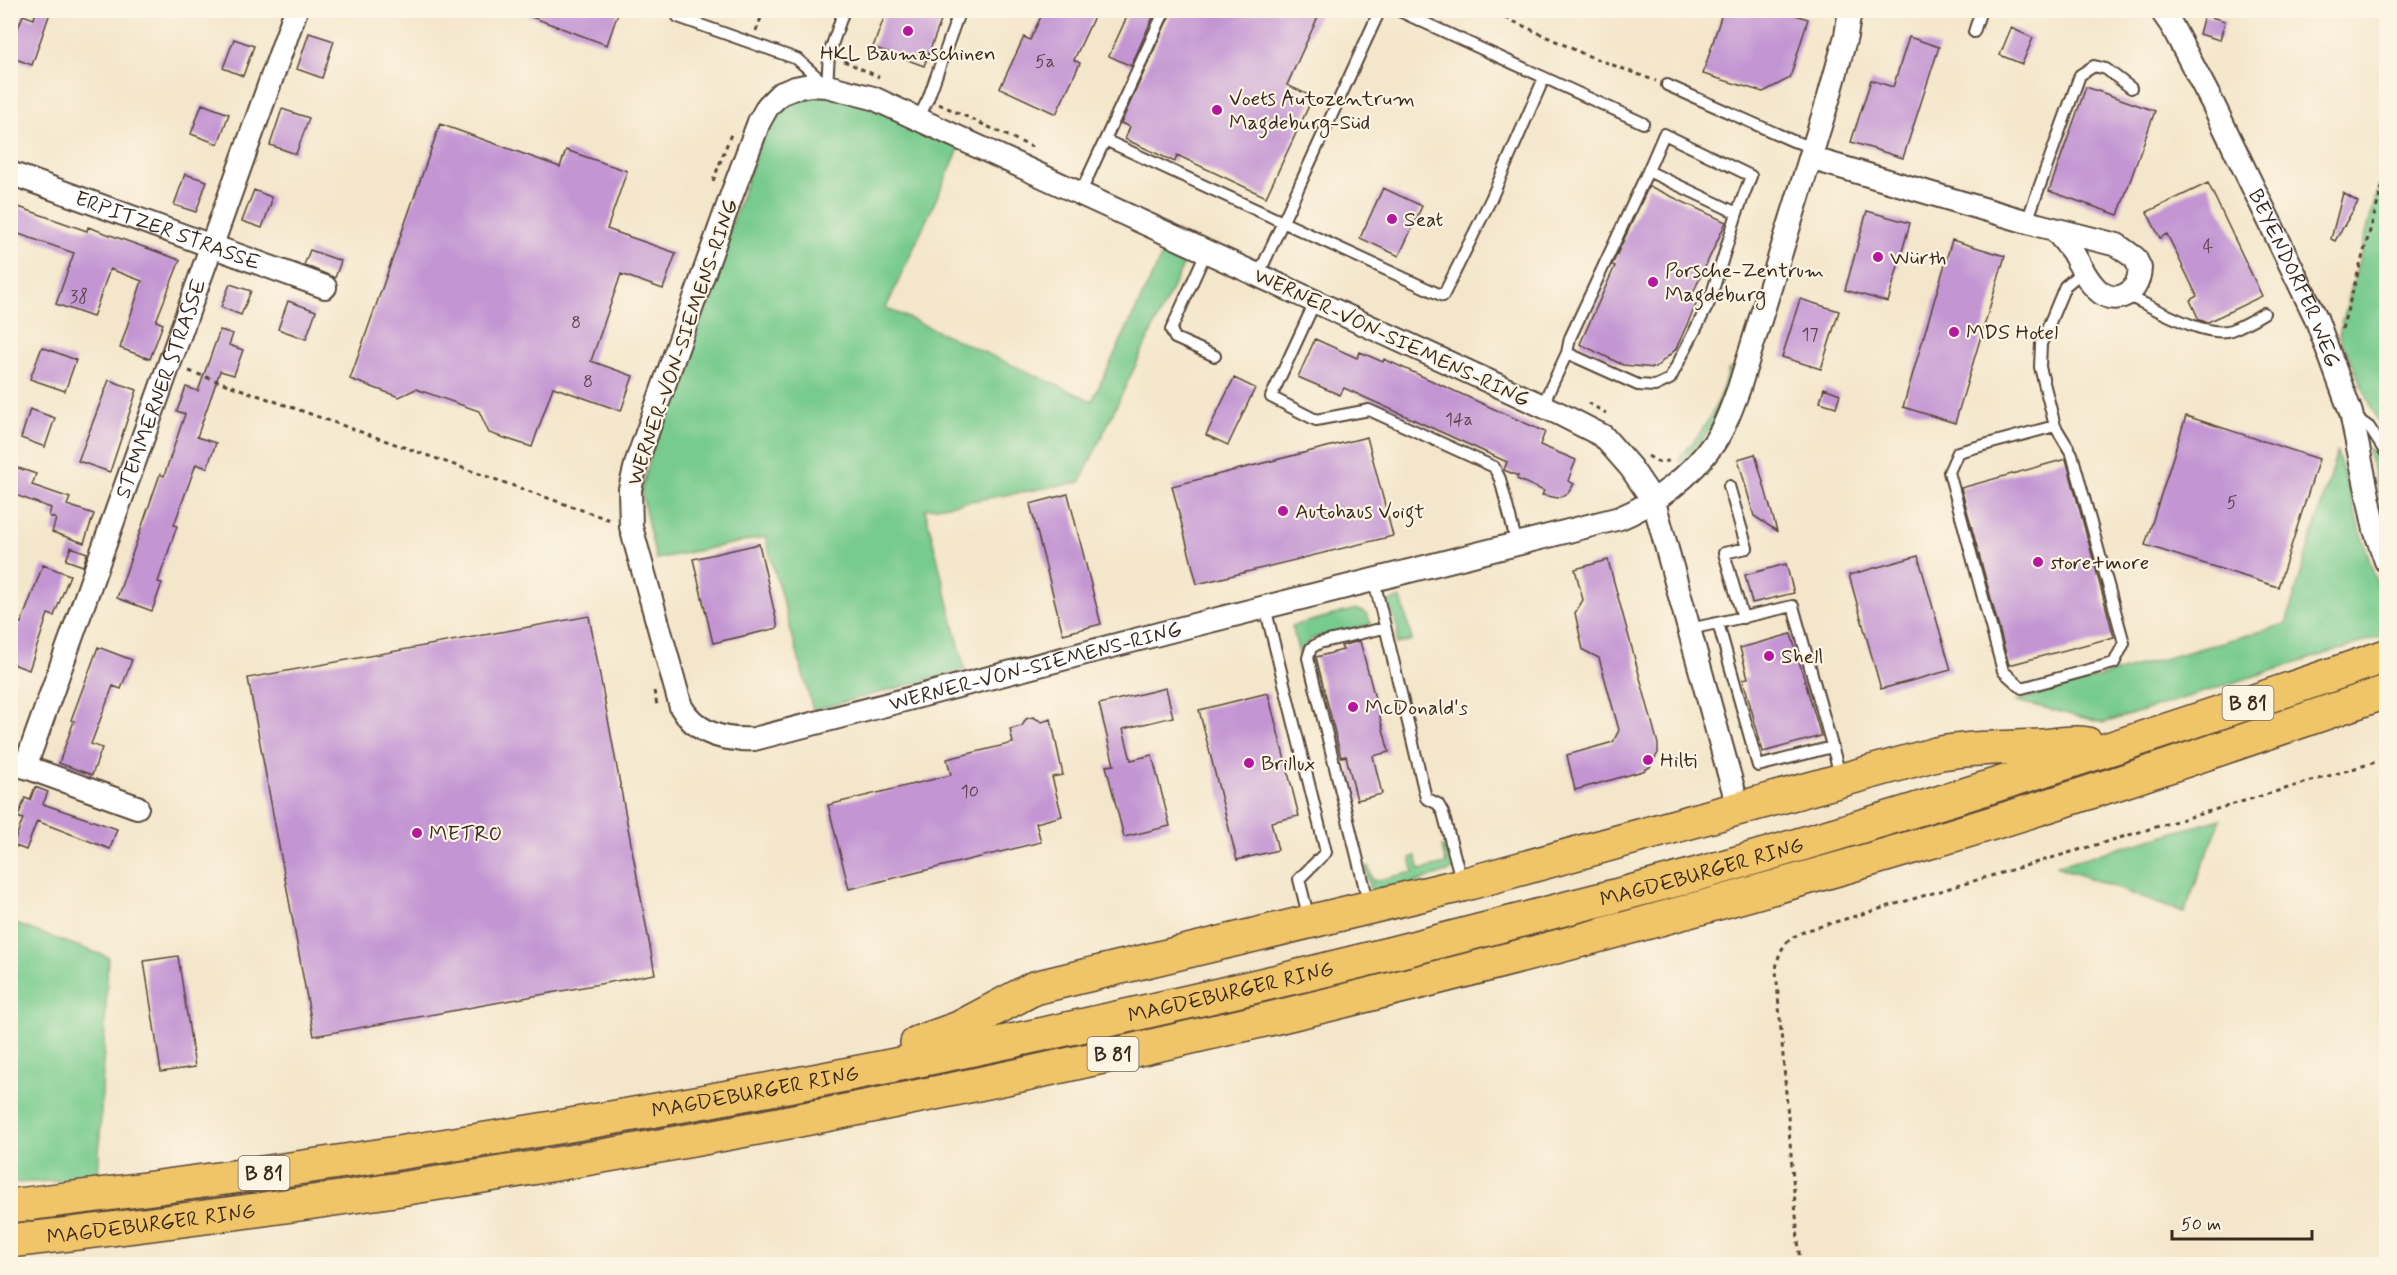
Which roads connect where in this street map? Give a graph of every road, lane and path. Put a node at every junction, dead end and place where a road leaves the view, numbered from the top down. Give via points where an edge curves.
1 (296, 10) edge
2 (764, 10) edge
3 (844, 10) edge
4 (960, 10) edge
5 (1165, 10) edge
6 (1380, 10) edge
7 (1397, 10) edge
8 (1489, 10) edge
9 (1850, 10) edge
10 (1982, 10) edge
11 (2161, 10) edge
12 (678, 17) dead end
13 (1974, 32) dead end
14 (752, 43) junction
15 (1544, 78) junction
16 (1667, 85) joint
17 (827, 86) junction
18 (2132, 88) dead end
19 (918, 119) junction
20 (1643, 123) dead end
21 (733, 130) dead end
22 (1105, 140) junction
23 (1812, 153) junction
24 (1648, 171) junction
25 (10, 173) edge
26 (2386, 174) edge
27 (711, 188) dead end
28 (1080, 194) junction
29 (1737, 213) junction
30 (1282, 222) junction
31 (2027, 222) junction
32 (2054, 229) junction
33 (211, 246) junction
34 (1206, 252) junction
35 (2083, 271) junction
36 (1258, 276) junction
37 (325, 287) dead end
38 (2126, 295) junction
39 (1315, 302) junction
40 (2264, 313) dead end
41 (2340, 337) dead end
42 (1567, 353) junction
43 (1215, 356) dead end
44 (169, 364) junction
45 (1542, 406) junction
46 (2350, 413) junction
47 (2055, 426) junction
48 (2386, 453) edge
49 (1729, 486) dead end
50 (1654, 502) junction
51 (613, 514) dead end
52 (1517, 544) junction
53 (2386, 561) edge
54 (1374, 580) junction
55 (1265, 607) junction
56 (1743, 618) junction
57 (1718, 623) junction
58 (1384, 628) junction
59 (1690, 629) junction
60 (2386, 656) edge
61 (653, 687) dead end
62 (2386, 692) edge
63 (659, 708) dead end
64 (1832, 747) junction
65 (2113, 748) junction
66 (2386, 759) edge
67 (18, 764) edge
68 (1841, 778) junction
69 (137, 807) dead end
70 (1739, 810) junction
71 (1462, 885) junction
72 (1370, 908) junction
73 (1310, 923) junction
74 (801, 1083) junction
75 (10, 1206) edge
76 (10, 1240) edge
77 (1800, 1264) edge

1 - 33 street, STEMMERNER STRASSE
2 - 14 path
3 - 17 lane via 829,54
4 - 19 lane
5 - 22 lane
6 - 30 lane
7 - 15 lane
8 - 16 path via 1586,55
9 - 23 street, WERNER-VON-SIEMENS-RING
10 - 13 lane
11 - 46 street, BEYENDORFER WEG via 2213,104 2311,305
12 - 14 lane
14 - 17 lane via 797,59
15 - 20 lane
15 - 30 lane via 1443,296
16 - 23 lane
17 - 19 street, WERNER-VON-SIEMENS-RING via 873,98
17 - 55 street, WERNER-VON-SIEMENS-RING via 810,85 780,94 759,122 633,474 631,527 666,659 687,716 702,729 722,738 754,739
18 - 31 lane via 2106,69 2094,66 2080,75
19 - 28 street, WERNER-VON-SIEMENS-RING
21 - 27 path
22 - 28 lane
22 - 30 lane
23 - 31 street
23 - 50 street, WERNER-VON-SIEMENS-RING via 1727,420 1713,445
24 - 29 lane
24 - 29 lane via 1664,134 1751,176
24 - 42 lane via 1570,338
25 - 33 street, ERPITZER STRASSE
26 - 41 path
28 - 34 street, WERNER-VON-SIEMENS-RING
29 - 42 lane via 1709,303 1670,379 1655,386 1638,385
30 - 36 lane
31 - 32 street
32 - 35 street
32 - 38 street via 2117,245 2135,258 2140,268 2135,286
33 - 37 street, ERPITZER STRASSE
33 - 44 street, STEMMERNER STRASSE
34 - 36 street, WERNER-VON-SIEMENS-RING
34 - 43 lane via 1171,330 1175,338
35 - 38 street via 2100,292 2110,297
35 - 47 lane via 2065,286 2041,344 2040,367
36 - 39 street, WERNER-VON-SIEMENS-RING
38 - 40 lane via 2216,331 2230,331
39 - 45 street, WERNER-VON-SIEMENS-RING
39 - 52 lane via 1271,397 1317,420 1369,410 1494,467
42 - 45 lane
44 - 51 path via 613,521
44 - 67 street, STEMMERNER STRASSE
45 - 50 street, WERNER-VON-SIEMENS-RING via 1603,436
46 - 48 lane via 2369,427
46 - 53 street, BEYENDORFER WEG via 2375,530
47 - 47 lane via 2072,454 2124,643 2114,663 2022,688 2003,671 1949,472 1958,452
49 - 56 lane via 1747,548 1724,553
50 - 52 street, WERNER-VON-SIEMENS-RING via 1620,518
50 - 59 street, WERNER-VON-SIEMENS-RING
52 - 54 street, WERNER-VON-SIEMENS-RING
54 - 55 street, WERNER-VON-SIEMENS-RING
54 - 58 lane
55 - 73 lane via 1326,852 1299,879
56 - 57 lane
56 - 64 lane via 1793,606
57 - 59 lane
57 - 64 lane via 1758,766
58 - 71 lane via 1426,798 1438,804 1443,813
58 - 72 lane via 1319,643 1308,654
59 - 70 street, WERNER-VON-SIEMENS-RING
60 - 65 highway, MAGDEBURGER RING / B 81
61 - 63 path
62 - 76 highway, MAGDEBURGER RING / B 81 via 1927,843 1730,901 1390,991 1030,1073 611,1154 214,1215
64 - 68 lane
65 - 68 highway via 2077,742 1965,748
65 - 74 highway, MAGDEBURGER RING / B 81 via 1716,869 1377,958 1173,1006
66 - 77 path via 1808,930 1786,941 1779,952 1776,970
67 - 69 street
68 - 70 highway
70 - 71 highway
71 - 72 highway
72 - 73 highway
73 - 74 highway via 1034,988 941,1035 846,1060
74 - 75 highway, MAGDEBURGER RING / B 81 via 426,1150

